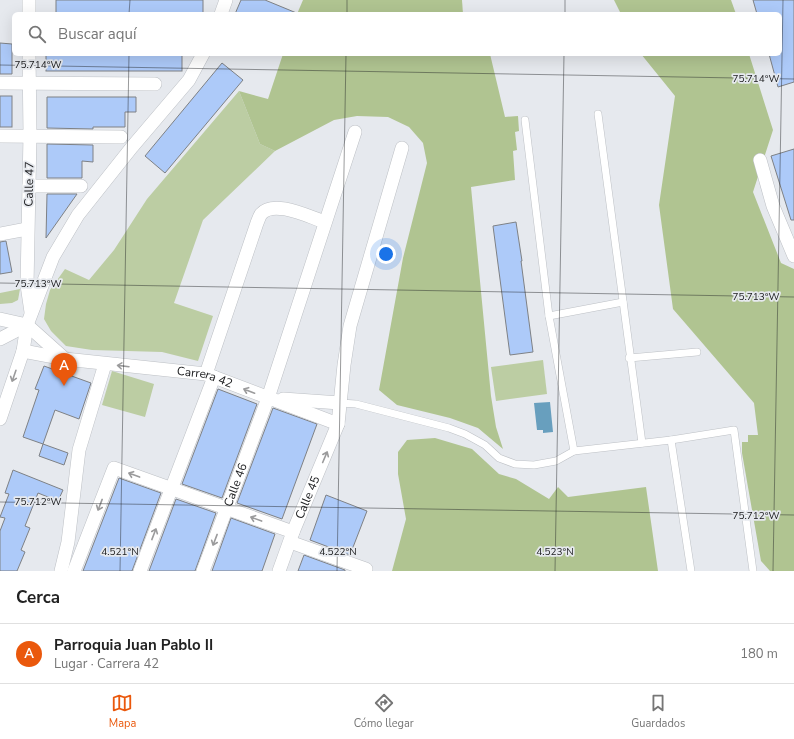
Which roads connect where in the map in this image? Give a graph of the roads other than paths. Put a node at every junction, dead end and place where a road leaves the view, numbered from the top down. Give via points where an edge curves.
1 (29, 0) edge
2 (226, 0) edge
3 (29, 12) edge
4 (222, 12) edge
5 (29, 56) edge
6 (201, 56) edge
7 (0, 83) edge
8 (29, 84) junction
9 (155, 84) dead end
10 (598, 114) dead end
11 (525, 120) dead end
12 (355, 132) dead end
13 (30, 135) junction
14 (0, 136) edge
15 (121, 137) dead end
16 (402, 148) dead end
17 (760, 160) dead end
18 (29, 186) junction
19 (80, 186) dead end
20 (325, 222) junction
21 (27, 229) junction
22 (0, 234) edge
23 (794, 256) edge
24 (623, 302) junction
25 (549, 316) junction
26 (0, 319) edge
27 (29, 320) junction
28 (0, 339) edge
29 (23, 351) junction
30 (697, 352) dead end
31 (630, 358) junction
32 (65, 359) junction
33 (105, 364) junction
34 (210, 376) junction
35 (268, 398) junction
36 (340, 404) junction
37 (0, 416) edge
38 (338, 424) junction
39 (671, 440) junction
40 (642, 443) junction
41 (574, 451) junction
42 (171, 489) junction
43 (227, 508) junction
44 (292, 537) junction
45 (366, 569) dead end
46 (61, 571) edge
47 (74, 571) edge
48 (140, 571) edge
49 (203, 571) edge
50 (279, 571) edge
51 (691, 571) edge
52 (753, 571) edge

1 - 3 street
2 - 4 street
5 - 8 street, Calle 47
6 - 27 street via 189,80 132,146 78,215 53,256
7 - 8 street
8 - 9 street
8 - 13 street, Calle 47
10 - 24 lane
11 - 25 lane
12 - 20 street, Calle 46
13 - 14 street
13 - 15 street
13 - 18 street, Calle 47
16 - 36 street, Calle 45 via 350,326
17 - 23 street via 773,206
18 - 19 street
18 - 21 street, Calle 47
20 - 34 street via 283,208 268,209 261,214
20 - 35 street, Calle 46
21 - 22 street
21 - 27 street, Calle 47
24 - 25 lane
24 - 31 lane
25 - 41 lane
26 - 27 street
27 - 28 street
27 - 29 street
27 - 32 street
29 - 32 street, Carrera 42
29 -> 37 street
30 - 31 lane
31 - 40 lane
32 - 33 street, Carrera 42
34 -> 33 street, Carrera 42
33 - 46 street via 79,450 68,542
35 -> 34 street, Carrera 42
34 - 42 street
35 - 36 street
35 - 38 street, Carrera 42
35 - 43 street, Calle 46
36 - 38 street, Calle 45
36 - 41 lane via 356,404 449,428 465,434 485,445 499,458 515,464 534,465 556,461
44 -> 38 street, Calle 45
39 - 40 lane
39 - 51 lane
39 - 52 lane via 734,430
40 - 41 lane
42 - 43 street
42 -> 47 street via 114,468
48 -> 42 street
44 -> 43 street
43 -> 49 street, Calle 46
44 - 45 street
44 - 50 street, Calle 45

